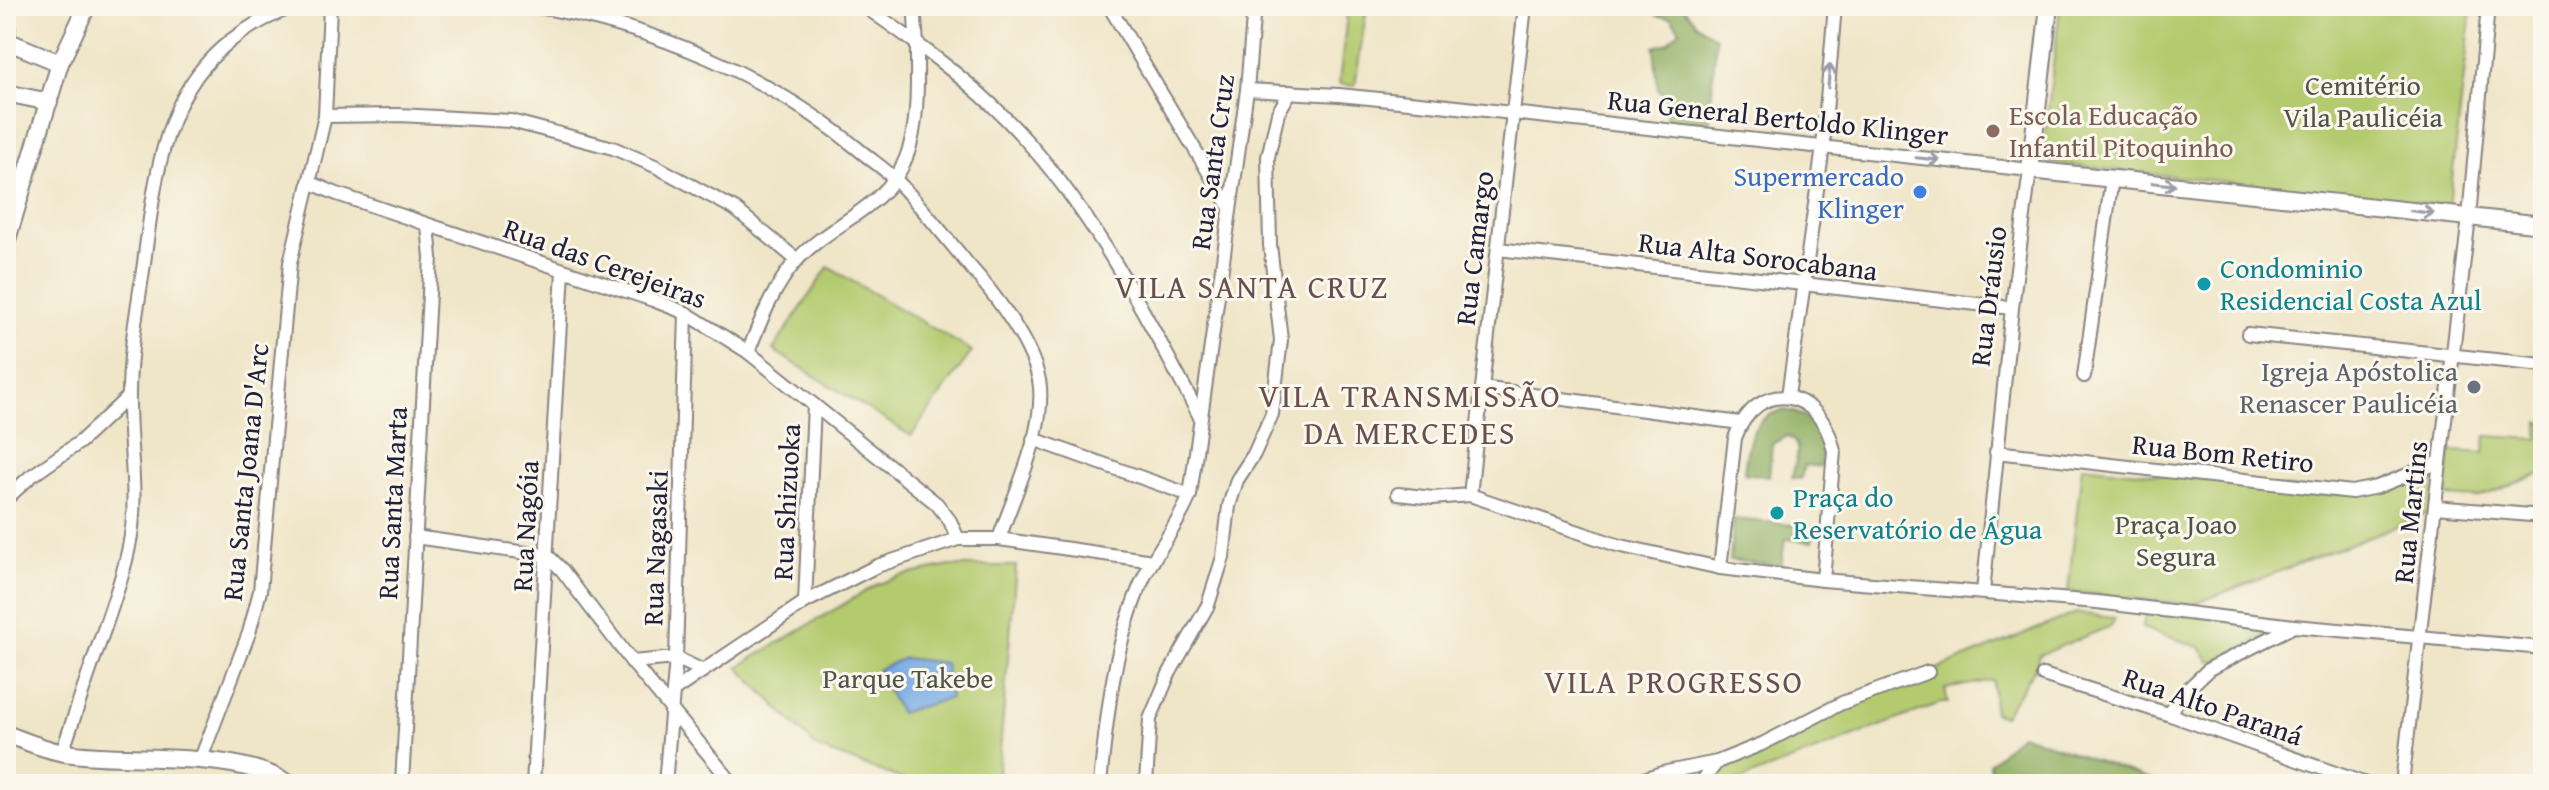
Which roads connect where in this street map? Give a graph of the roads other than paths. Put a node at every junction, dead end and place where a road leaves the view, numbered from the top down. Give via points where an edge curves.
1 (8, 6) edge
2 (295, 6) edge
3 (330, 6) edge
4 (534, 6) edge
5 (864, 6) edge
6 (915, 6) edge
7 (1109, 6) edge
8 (1254, 6) edge
9 (1525, 6) edge
10 (1835, 6) edge
11 (2049, 6) edge
12 (2488, 6) edge
13 (87, 10) edge
14 (918, 46) junction
15 (7, 49) edge
16 (60, 63) junction
17 (1247, 90) junction
18 (1290, 92) junction
19 (6, 93) edge
20 (49, 102) junction
21 (1514, 115) junction
22 (325, 116) junction
23 (1823, 147) junction
24 (2030, 170) junction
25 (2112, 178) junction
26 (895, 179) junction
27 (309, 182) junction
28 (1230, 208) junction
29 (2469, 217) junction
30 (2543, 225) edge
31 (428, 226) junction
32 (6, 243) edge
33 (1498, 249) junction
34 (797, 260) junction
35 (563, 271) junction
36 (1805, 286) junction
37 (2012, 308) junction
38 (686, 313) junction
39 (2248, 334) dead end
40 (748, 352) junction
41 (2452, 355) junction
42 (2543, 365) edge
43 (2084, 376) dead end
44 (1482, 388) junction
45 (129, 396) junction
46 (1788, 396) junction
47 (814, 405) junction
48 (1200, 417) junction
49 (1740, 423) junction
50 (1033, 439) junction
51 (1996, 452) junction
52 (2440, 462) junction
53 (1398, 494) dead end
54 (1190, 495) junction
55 (1470, 495) junction
56 (6, 499) edge
57 (2435, 507) junction
58 (2543, 516) edge
59 (415, 537) junction
60 (958, 539) junction
61 (999, 539) junction
62 (548, 556) junction
63 (1153, 561) junction
64 (1720, 568) junction
65 (1823, 580) junction
66 (1983, 592) junction
67 (805, 602) junction
68 (2294, 626) junction
69 (2421, 636) junction
70 (2543, 648) edge
71 (676, 658) junction
72 (632, 662) junction
73 (701, 670) junction
74 (1928, 672) dead end
75 (2043, 675) dead end
76 (673, 691) junction
77 (671, 709) junction
78 (2168, 714) junction
79 (6, 734) edge
80 (62, 753) junction
81 (200, 761) junction
82 (1717, 762) junction
83 (290, 784) edge
84 (402, 784) edge
85 (533, 784) edge
86 (665, 784) edge
87 (733, 784) edge
88 (1100, 784) edge
89 (1146, 784) edge
90 (1628, 784) edge
91 (1700, 784) edge
92 (2366, 784) edge
93 (2402, 784) edge

1 - 15 street
2 - 45 street via 270,15 214,53 176,107 149,222
3 - 22 street, Rua Santa Joana D'Arc
4 - 26 street via 609,21 712,60 807,111
5 - 14 street
6 - 14 street
7 - 28 street
8 - 17 street, Rua Santa Cruz
9 - 21 street, Rua Camargo
23 -> 10 street
11 - 24 street, Rua Dráusio
12 - 29 street, Rua Martins
13 - 16 street
14 - 26 street via 911,142
14 - 48 street via 983,96 1063,185 1108,249
15 - 16 street
16 - 20 street
17 - 18 street, Rua General Bertoldo Klinger
17 - 28 street, Rua Santa Cruz
18 - 21 street, Rua General Bertoldo Klinger
18 - 89 street via 1278,113 1268,157 1270,245 1281,340 1272,414 1237,480 1208,605 1150,719
19 - 20 street
20 - 32 street
21 - 23 street, Rua General Bertoldo Klinger
21 - 33 street, Rua Camargo
22 - 27 street, Rua Santa Joana D'Arc
22 - 34 street via 511,121 613,148 735,209
23 -> 24 street, Rua General Bertoldo Klinger
23 - 36 street
24 - 25 street, Rua General Bertoldo Klinger
24 - 37 street, Rua Dráusio
25 -> 29 street, Rua General Bertoldo Klinger
25 - 43 street
26 - 34 street via 859,214
26 - 50 street via 1007,312 1040,384
27 - 31 street, Rua das Cerejeiras
27 - 81 street, Rua Santa Joana D'Arc via 290,263 260,591
28 - 48 street, Rua Santa Cruz
29 - 30 street, Rua General Bertoldo Klinger
29 - 41 street, Rua Martins
31 - 35 street, Rua das Cerejeiras
31 - 59 street, Rua Santa Marta via 431,257
33 - 36 street, Rua Alta Sorocabana
33 - 44 street, Rua Camargo
34 - 40 street via 767,305
35 - 38 street, Rua das Cerejeiras
35 - 62 street, Rua Nagóia
36 - 37 street, Rua Alta Sorocabana
36 - 46 street
37 - 51 street, Rua Dráusio
38 - 40 street, Rua das Cerejeiras
38 - 71 street, Rua Nagasaki
39 - 41 street
40 - 47 street, Rua das Cerejeiras
41 - 42 street
41 - 52 street, Rua Martins
44 - 49 street
44 - 55 street, Rua Camargo
45 - 56 street
45 - 80 street via 135,493 126,565
46 - 49 street via 1767,401
46 - 65 street via 1821,416 1834,451
47 - 60 street, Rua das Cerejeiras via 937,504
47 - 67 street, Rua Shizuoka
48 - 54 street, Rua Santa Cruz
49 - 64 street
50 - 54 street
50 - 61 street
51 - 52 street, Rua Bom Retiro via 2352,492
51 - 66 street, Rua Dráusio
52 - 57 street, Rua Martins
53 - 55 street
54 - 63 street, Rua Santa Cruz
55 - 64 street via 1617,545
57 - 58 street
57 - 69 street, Rua Martins
59 - 62 street
59 - 84 street, Rua Santa Marta
60 - 61 street
60 - 67 street via 877,566
61 - 63 street
62 - 72 street
62 - 85 street, Rua Nagóia
63 - 88 street, Rua Santa Cruz via 1115,662
64 - 65 street
65 - 66 street
66 - 68 street
67 - 73 street
68 - 69 street
68 - 78 street via 2209,669
69 - 70 street
69 - 93 street, Rua Martins
71 - 72 street
71 - 73 street
71 - 76 street, Rua Nagasaki
72 - 77 street
73 - 76 street
74 - 82 street via 1842,703
75 - 78 street, Rua Alto Paraná
76 - 77 street, Rua Nagasaki
77 - 86 street, Rua Nagasaki
77 - 87 street
78 - 92 street, Rua Alto Paraná
79 - 80 street
80 - 81 street
81 - 83 street via 246,767
82 - 90 street
82 - 91 street

